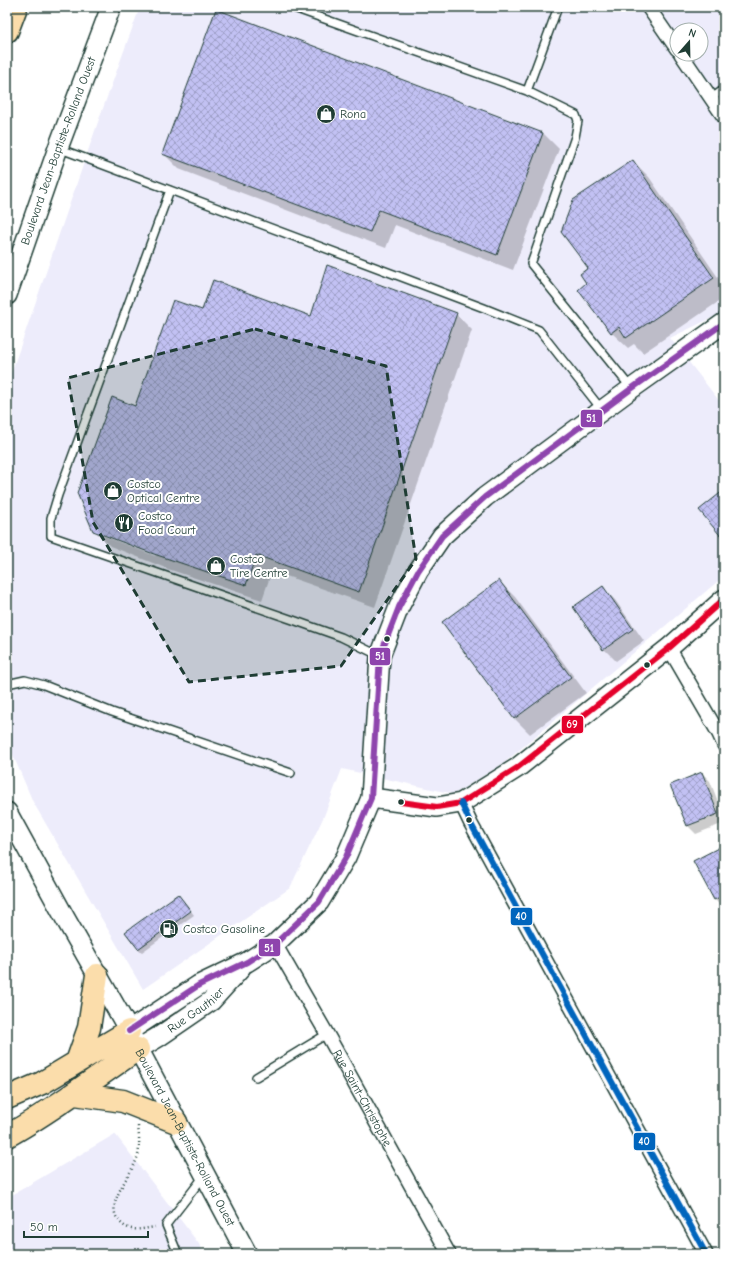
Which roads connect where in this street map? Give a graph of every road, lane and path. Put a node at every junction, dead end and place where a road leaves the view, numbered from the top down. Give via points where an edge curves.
1 (16, 7) edge
2 (111, 7) edge
3 (291, 7) edge
4 (558, 7) edge
5 (648, 7) edge
6 (7, 31) edge
7 (669, 37) edge
8 (687, 62) edge
9 (724, 89) edge
10 (527, 91) junction
11 (712, 98) junction
12 (724, 117) edge
13 (58, 148) junction
14 (170, 190) junction
15 (7, 295) edge
16 (724, 323) edge
17 (631, 388) junction
18 (602, 410) junction
19 (724, 599) edge
20 (669, 648) junction
21 (380, 656) junction
22 (7, 684) edge
23 (724, 745) edge
24 (291, 773) dead end
25 (371, 798) junction
26 (461, 803) junction
27 (7, 812) edge
28 (275, 944) junction
29 (97, 975) junction
30 (327, 1034) junction
31 (134, 1040) junction
32 (77, 1062) junction
33 (256, 1077) dead end
34 (75, 1094) junction
35 (7, 1098) edge
36 (176, 1122) junction
37 (138, 1126) dead end
38 (7, 1136) edge
39 (205, 1176) junction
40 (166, 1225) junction
41 (178, 1254) edge
42 (247, 1254) edge
43 (449, 1254) edge
44 (706, 1254) edge

1 - 6 highway
2 - 13 street, Boulevard Jean-Baptiste-Rolland Ouest
3 - 10 lane
4 - 10 lane
5 - 7 street
8 - 11 street
9 - 11 lane
10 - 17 lane via 576,115 578,121 575,137 531,264
11 - 12 street
13 - 14 lane
13 - 15 street, Boulevard Jean-Baptiste-Rolland Ouest
14 - 18 lane via 539,330
14 - 21 lane via 58,495 51,518 51,536 341,637
16 - 17 street, Rue Gauthier
17 - 18 street, Rue Gauthier
18 - 21 street, Rue Gauthier via 486,497 442,536 418,571 399,606
19 - 20 street
20 - 23 street
20 - 26 street via 517,768
21 - 25 street, Rue Gauthier
22 - 24 lane via 25,680 44,685 112,712
25 - 26 street via 437,807
25 - 28 street, Rue Gauthier via 346,857 318,902
26 - 44 street
27 - 29 street, Boulevard Jean-Baptiste-Rolland Ouest
28 - 30 street, Rue Saint-Christophe
28 - 31 street, Rue Gauthier via 246,962 199,985
29 - 31 street, Boulevard Jean-Baptiste-Rolland Ouest
29 - 32 highway via 87,1034
30 - 33 lane
30 - 43 street, Rue Saint-Christophe
31 - 32 highway
31 - 34 highway
31 - 36 street, Boulevard Jean-Baptiste-Rolland Ouest
32 - 35 highway via 42,1084
34 - 36 highway via 123,1101
34 - 38 highway
36 - 39 street, Boulevard Jean-Baptiste-Rolland Ouest
37 - 40 path via 138,1155 118,1193 114,1205 115,1215 118,1221 134,1230
39 - 40 lane
39 - 42 street, Boulevard Jean-Baptiste-Rolland Ouest
40 - 41 lane

